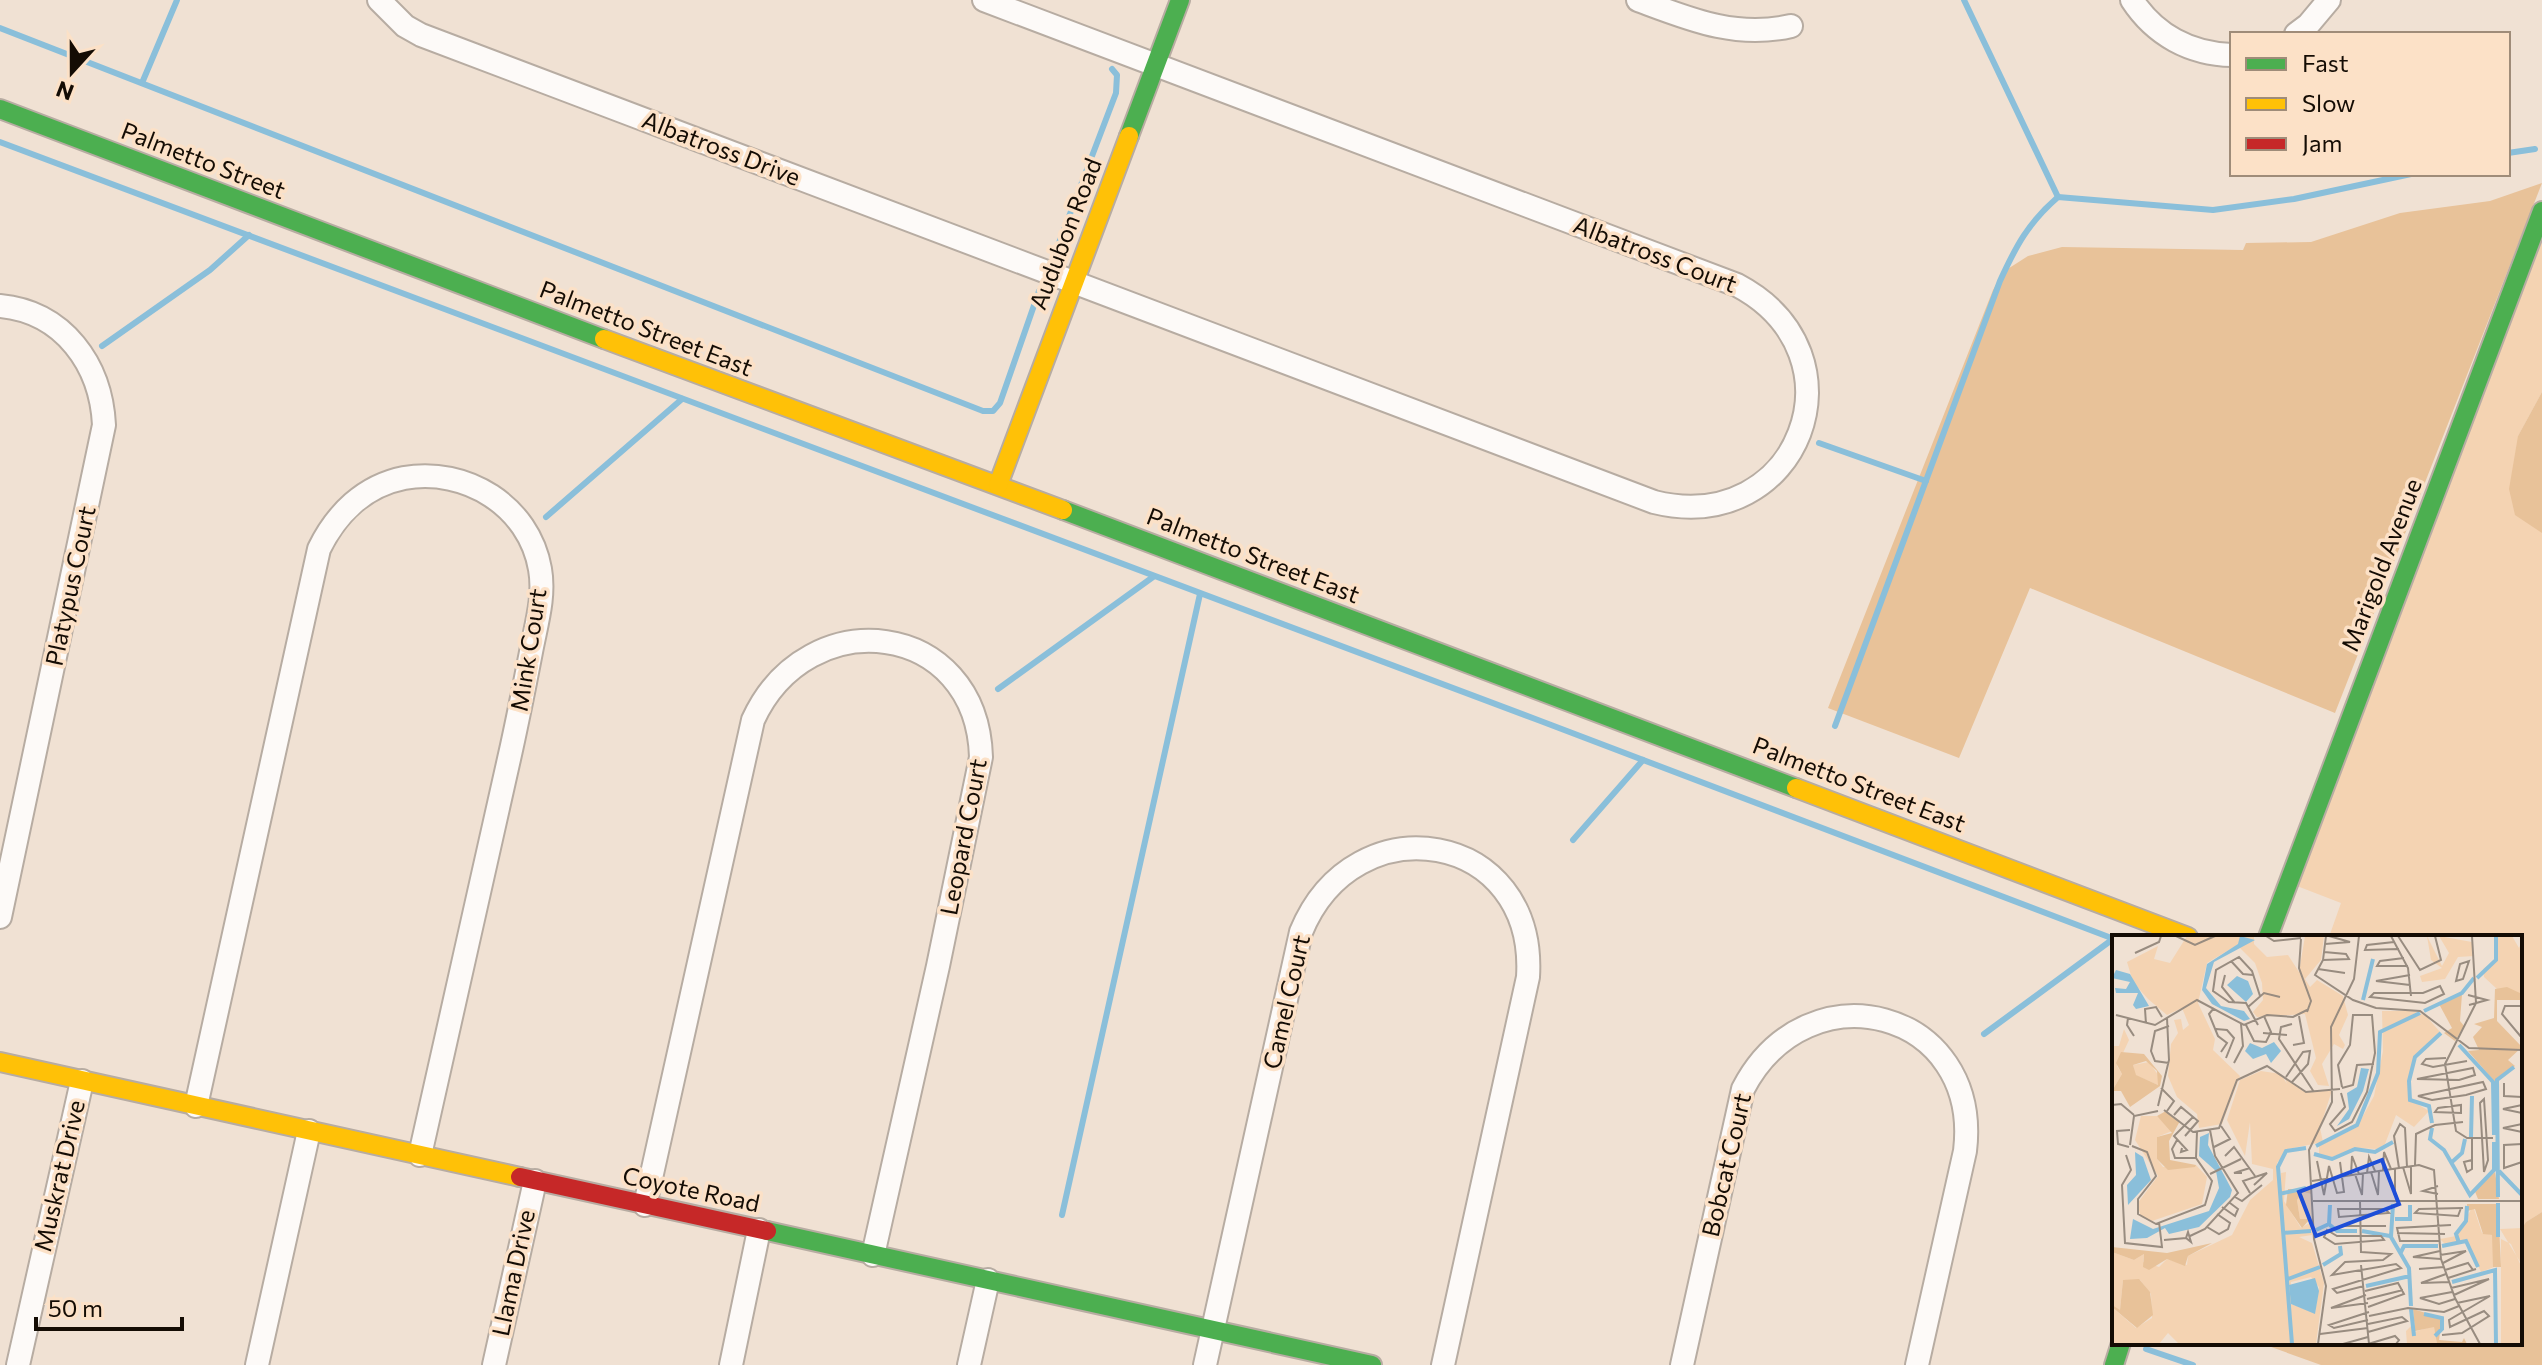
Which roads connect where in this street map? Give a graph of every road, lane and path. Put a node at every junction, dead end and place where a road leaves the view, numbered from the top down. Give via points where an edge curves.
1 (379, 0) edge
2 (984, 0) edge
3 (1180, 0) edge
4 (1638, 0) edge
5 (2132, 0) edge
6 (2329, 0) edge
7 (1791, 26) dead end
8 (2299, 32) edge
9 (2230, 55) edge
10 (1156, 65) junction
11 (0, 109) edge
12 (2542, 211) edge
13 (299, 223) joint
14 (1074, 282) junction
15 (0, 306) edge
16 (998, 485) junction
17 (0, 917) edge
18 (2183, 935) edge
19 (2269, 935) edge
20 (0, 1062) edge
21 (82, 1081) junction
22 (196, 1106) junction
23 (309, 1131) junction
24 (420, 1155) junction
25 (535, 1181) junction
26 (645, 1205) junction
27 (759, 1230) junction
28 (873, 1255) junction
29 (988, 1280) junction
30 (1213, 1330) junction
31 (2120, 1345) edge
32 (18, 1365) edge
33 (257, 1365) edge
34 (494, 1365) edge
35 (731, 1365) edge
36 (969, 1365) edge
37 (1205, 1365) edge
38 (1372, 1365) edge
39 (1443, 1365) edge
40 (1682, 1365) edge
41 (1917, 1365) edge
42 (2114, 1365) edge

1 - 14 street, Albatross Drive via 421,35
2 - 10 street
3 - 10 main road, Audubon Road
4 - 7 street via 1732,30
5 - 9 street via 2149,22 2175,41
6 - 8 street
10 - 14 main road, Audubon Road
10 - 14 street, Albatross Court via 1754,294 1782,319 1800,351 1807,388 1802,425 1786,458 1744,495 1709,507 1672,506
11 - 13 main road, Palmetto Street
12 - 19 main road, Marigold Avenue
13 - 16 main road, Palmetto Street East
14 - 16 main road, Audubon Road
15 - 17 street, Platypus Court via 44,319 73,341 100,389 104,425
16 - 18 main road, Palmetto Street East
20 - 21 main road, Coyote Road
21 - 22 main road, Coyote Road
21 - 32 street, Muskrat Drive
22 - 23 main road, Coyote Road
22 - 24 street, Mink Court via 319,549 345,510 384,484 420,476 458,480 501,502 523,526 537,555 541,595 519,716
23 - 24 main road, Coyote Road
23 - 33 street
24 - 25 main road, Coyote Road
25 - 26 main road, Coyote Road
25 - 34 street, Llama Drive
26 - 27 main road, Coyote Road
26 - 28 street, Leopard Court via 753,720 782,675 811,654 845,643 897,644 935,662 964,692 978,723 981,757
27 - 28 main road, Coyote Road
27 - 35 street
28 - 29 main road, Coyote Road
29 - 30 main road, Coyote Road
29 - 36 street
30 - 37 street, Camel Court
30 - 38 main road, Coyote Road
30 - 39 street, Camel Court via 1307,917 1336,879 1362,861 1391,850 1428,847 1471,861 1506,891 1523,923 1529,959
31 - 42 main road
40 - 41 street, Bobcat Court via 1743,1089 1762,1058 1789,1034 1822,1019 1858,1015 1893,1022 1937,1052 1956,1081 1966,1116 1965,1151

